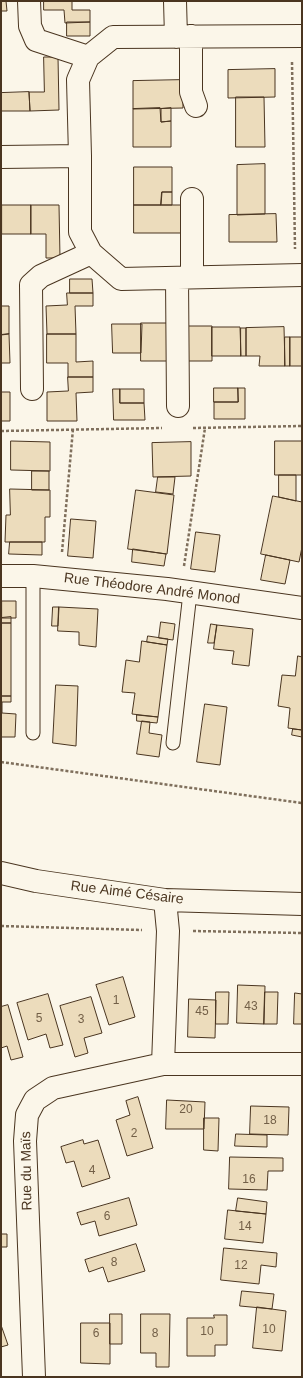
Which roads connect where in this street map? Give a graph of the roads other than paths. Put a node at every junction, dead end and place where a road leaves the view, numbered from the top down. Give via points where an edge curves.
1 (29, 1) edge
2 (175, 1) edge
3 (183, 36) junction
4 (297, 36) edge
5 (88, 57) junction
6 (196, 106) dead end
7 (80, 156) junction
8 (1, 158) edge
9 (192, 199) dead end
10 (91, 253) junction
11 (298, 275) edge
12 (185, 278) junction
13 (32, 389) dead end
14 (178, 406) dead end
15 (1, 576) edge
16 (33, 576) junction
17 (185, 592) junction
18 (302, 608) edge
19 (32, 733) dead end
20 (173, 743) dead end
21 (1, 873) edge
22 (165, 900) junction
23 (302, 904) edge
24 (163, 1064) junction
25 (302, 1064) edge
26 (34, 1377) edge

1 - 5 street via 30,26 36,40
2 - 3 street
3 - 4 street
3 - 5 street via 113,37
3 - 6 street via 191,92
5 - 7 street via 78,80
7 - 8 street
7 - 10 street via 80,232
9 - 12 street
10 - 12 street via 121,279
10 - 13 street via 41,276 31,285
11 - 12 street
12 - 14 street
15 - 16 street, Rue Théodore André Monod
16 - 17 street, Rue Théodore André Monod
16 - 19 lane
17 - 18 street, Rue Théodore André Monod
17 - 20 lane
21 - 22 street, Rue Aimé Césaire
22 - 23 street, Rue Aimé Césaire
22 - 24 street via 168,931
24 - 25 street, Rue du Maïs
24 - 26 street, Rue du Maïs via 53,1088 35,1100 27,1116 25,1141

